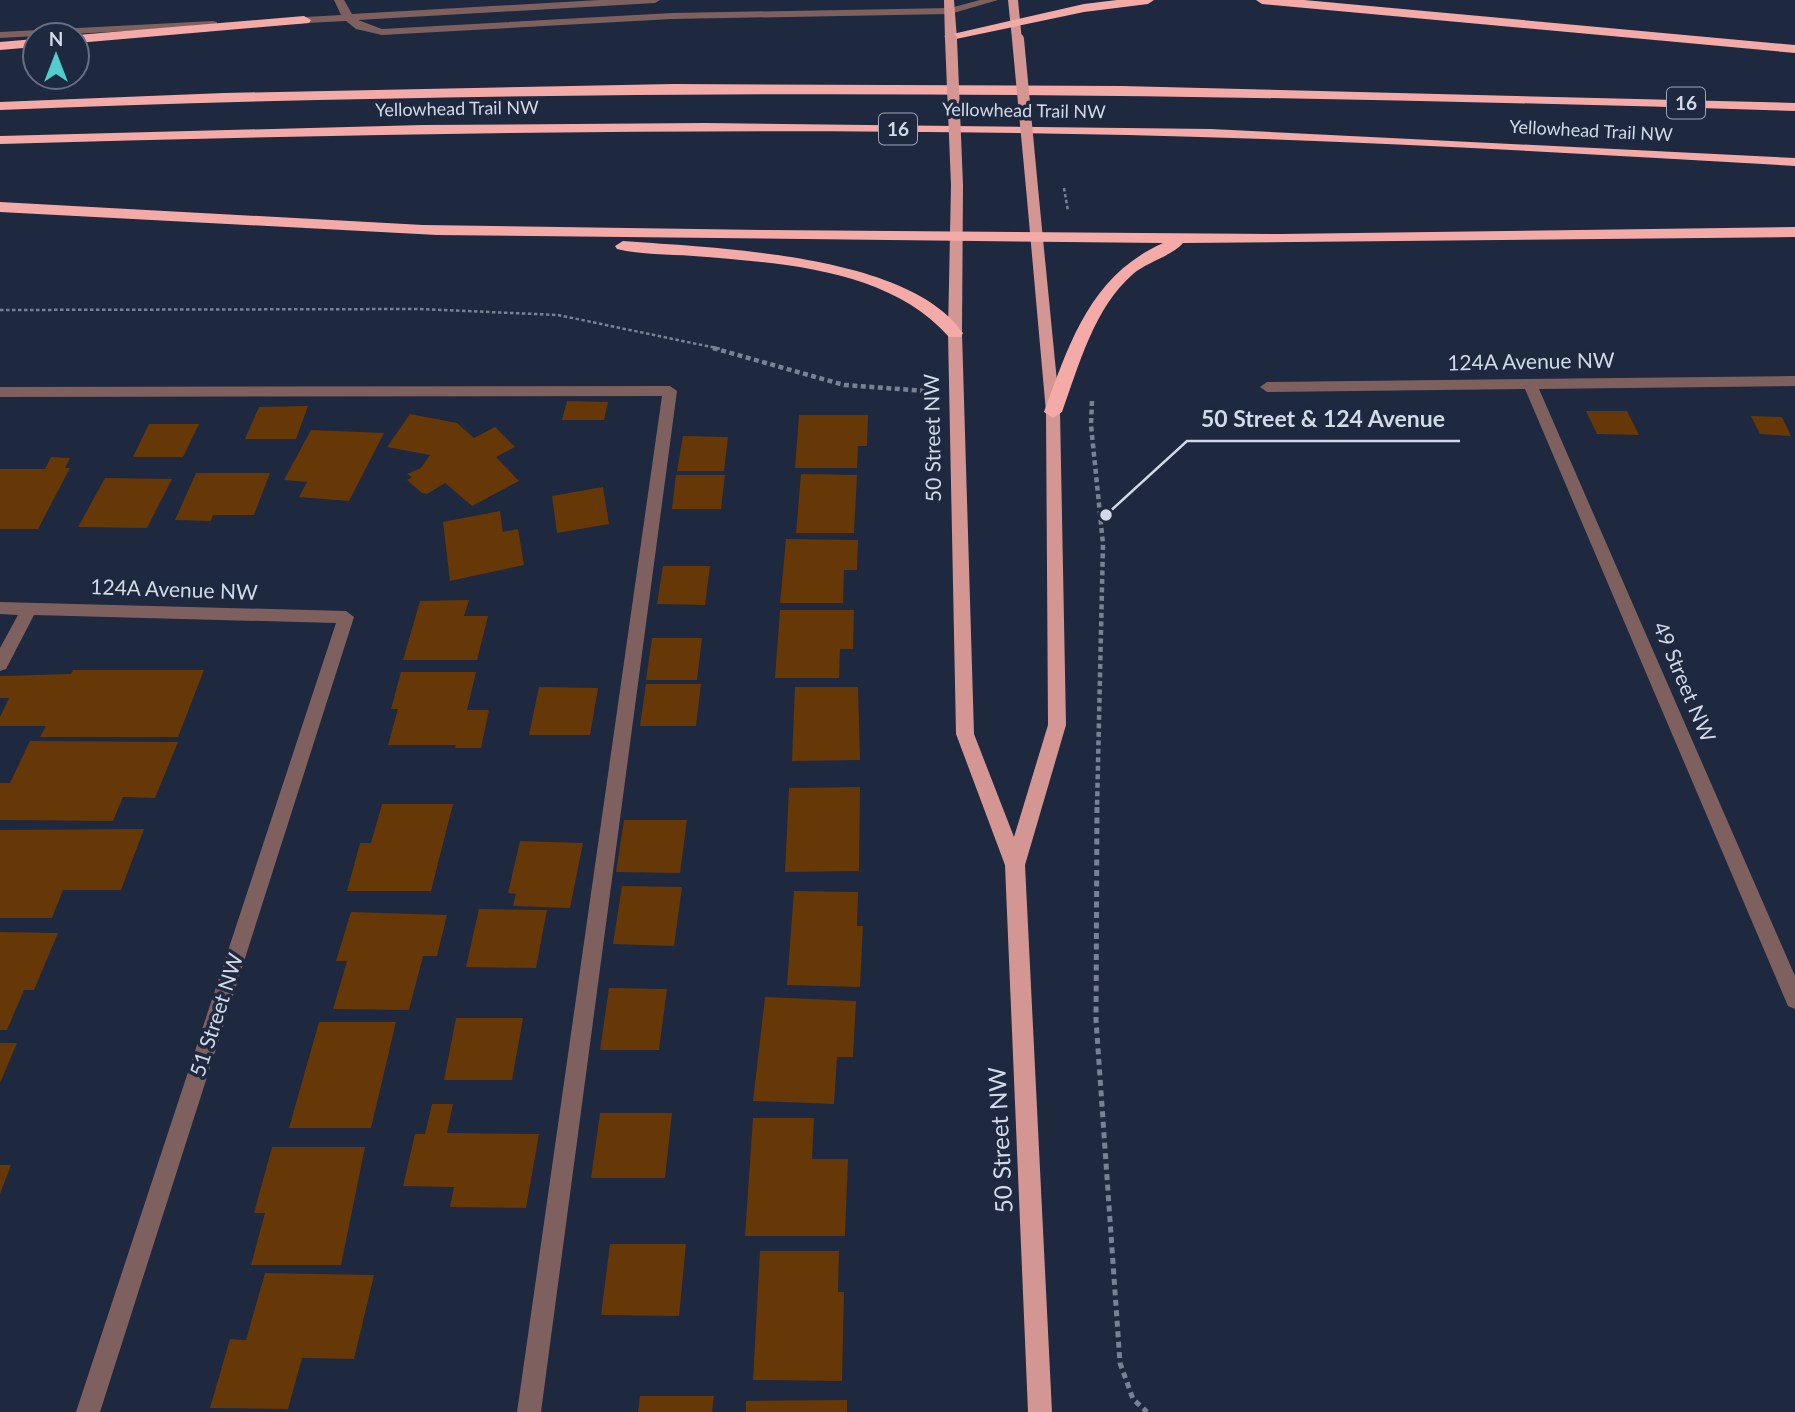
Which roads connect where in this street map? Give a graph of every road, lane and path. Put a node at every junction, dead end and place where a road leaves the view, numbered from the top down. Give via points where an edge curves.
1 (339, 0) edge
2 (655, 0) edge
3 (993, 0) edge
4 (1013, 0) edge
5 (1148, 0) edge
6 (1262, 0) edge
7 (950, 6) edge
8 (346, 18) junction
9 (304, 20) junction
10 (1016, 20) junction
11 (0, 35) edge
12 (91, 38) edge
13 (951, 38) junction
14 (21, 44) edge
15 (0, 46) edge
16 (1795, 49) edge
17 (0, 106) edge
18 (1795, 107) edge
19 (0, 141) edge
20 (1795, 162) edge
21 (1063, 183) dead end
22 (0, 207) edge
23 (424, 229) junction
24 (1795, 232) edge
25 (954, 238) junction
26 (1037, 239) junction
27 (1072, 239) junction
28 (1184, 239) junction
29 (0, 310) edge
30 (955, 333) junction
31 (1795, 381) edge
32 (1530, 384) junction
33 (1267, 387) dead end
34 (927, 391) dead end
35 (0, 392) edge
36 (1093, 394) dead end
37 (1053, 412) junction
38 (0, 608) edge
39 (30, 608) junction
40 (346, 618) joint
41 (0, 664) edge
42 (1015, 865) junction
43 (1795, 999) edge
44 (88, 1412) edge
45 (529, 1412) edge
46 (1040, 1412) edge
47 (1147, 1412) edge

1 - 8 street
2 - 8 street
3 - 7 street
4 - 10 main road, 50 Street NW
5 - 10 highway
6 - 16 highway
7 - 8 street via 398,32 368,30
7 - 13 main road, 50 Street NW
8 - 9 street
9 - 11 street
9 - 12 highway
10 - 13 highway
10 - 26 main road, 50 Street NW, bridge
13 - 25 main road, 50 Street NW, bridge via 957,185
14 - 15 highway
17 - 18 highway, Yellowhead Trail NW / 16 via 590,88 1170,92
19 - 20 highway, Yellowhead Trail NW / 16 via 448,127 1076,131 1338,138
21 - 27 path
22 - 23 highway
23 - 25 highway
23 - 30 highway via 688,250 829,271 904,293 939,315
24 - 28 highway
25 - 26 highway
25 - 30 main road, 50 Street NW
26 - 27 highway
26 - 37 main road, 50 Street NW
27 - 28 highway
28 - 37 highway via 1155,250 1128,267 1115,282 1090,318
29 - 34 path via 444,309 558,315 724,350 844,385
30 - 42 main road, 50 Street NW via 965,734
31 - 32 street, 124A Avenue NW
32 - 33 street, 124A Avenue NW
32 - 43 street, 49 Street NW
35 - 45 street via 670,391
36 - 47 path via 1091,425 1103,544 1096,1020 1120,1363 1133,1399
37 - 42 main road, 50 Street NW via 1057,725
38 - 39 street, 124A Avenue NW
39 - 40 street, 124A Avenue NW
39 - 41 street
40 - 44 street, 51 Street NW
42 - 46 main road, 50 Street NW

